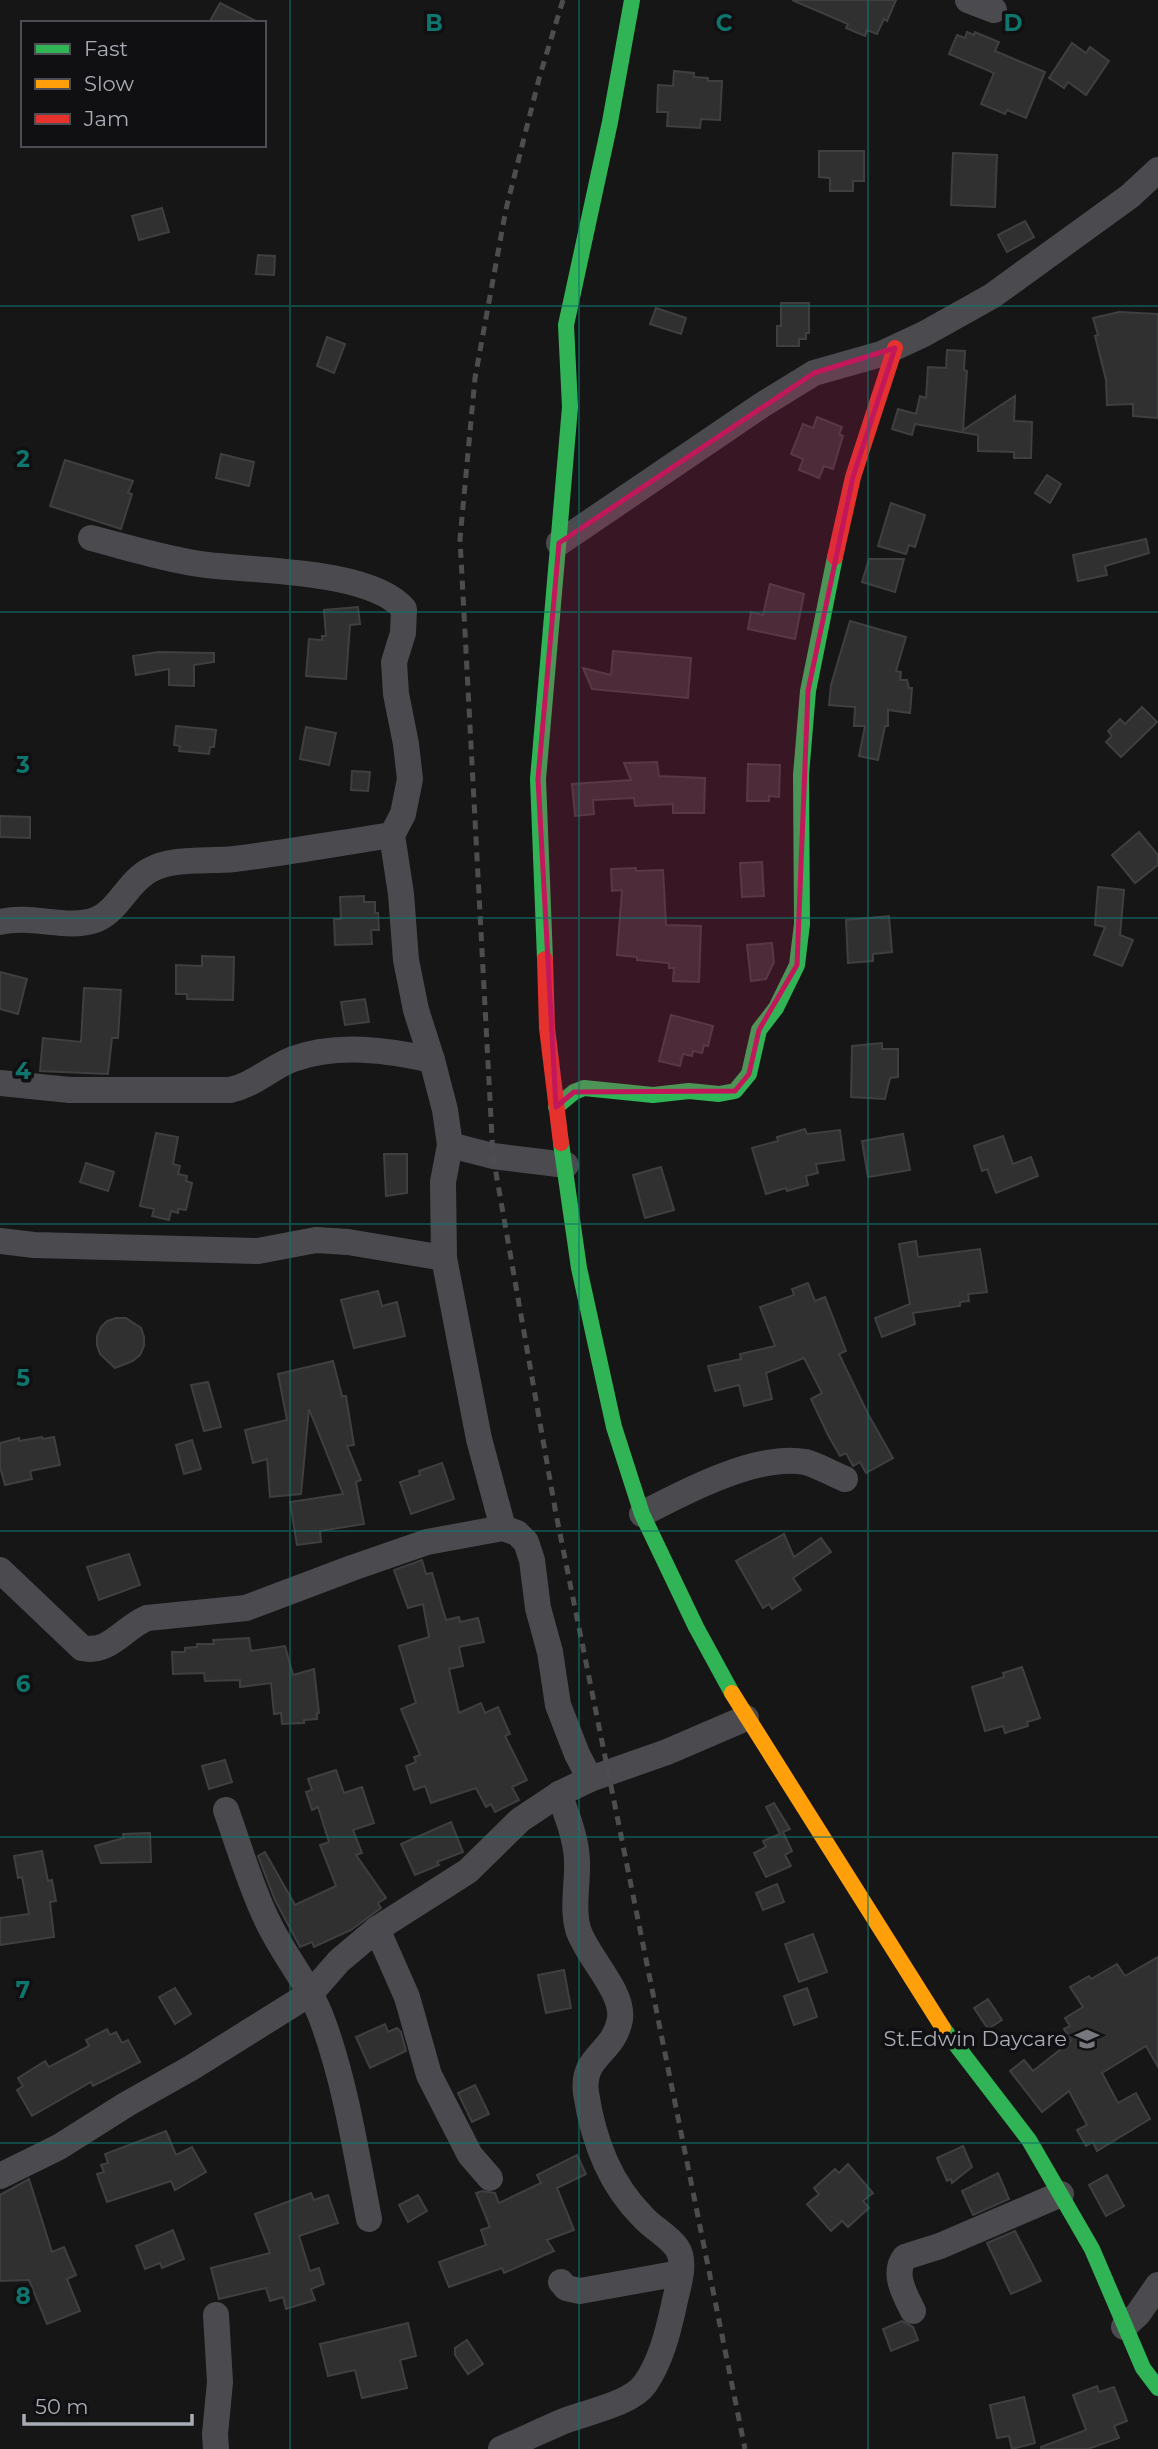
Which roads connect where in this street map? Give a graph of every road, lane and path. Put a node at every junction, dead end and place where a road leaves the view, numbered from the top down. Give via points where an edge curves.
1 (632, 0) edge
2 (968, 0) edge
3 (995, 9) dead end
4 (1158, 170) edge
5 (895, 348) junction
6 (91, 538) dead end
7 (559, 543) junction
8 (392, 835) junction
9 (0, 922) edge
10 (432, 1059) junction
11 (0, 1083) edge
12 (556, 1107) junction
13 (450, 1145) junction
14 (566, 1165) junction
15 (0, 1241) edge
16 (444, 1258) junction
17 (845, 1479) dead end
18 (642, 1514) junction
19 (503, 1528) junction
20 (0, 1570) edge
21 (746, 1718) junction
22 (590, 1779) junction
23 (559, 1794) junction
24 (226, 1810) dead end
25 (377, 1929) junction
26 (311, 1993) junction
27 (0, 2176) edge
28 (490, 2178) dead end
29 (1061, 2194) junction
30 (369, 2218) dead end
31 (680, 2273) junction
32 (561, 2282) dead end
33 (1158, 2285) edge
34 (913, 2311) dead end
35 (216, 2315) dead end
36 (1124, 2327) junction
37 (1158, 2388) edge
38 (216, 2449) edge
39 (501, 2449) edge

1 - 7 street via 566,325 570,407
2 - 3 street
4 - 5 street via 992,296
5 - 7 street via 814,373
5 - 12 street via 853,477 808,691 801,775 802,923 797,965 760,1030 749,1074 735,1091 719,1094 653,1095 584,1088
6 - 8 street via 170,559 317,575 395,598 404,609 394,662 410,779 403,814
7 - 12 street via 538,779 547,1028
8 - 9 street via 150,870 108,913 94,921 14,918
8 - 10 street via 406,960
10 - 11 street via 341,1049 293,1059 230,1090 70,1090
10 - 13 street
12 - 14 street
13 - 14 street via 493,1156
13 - 16 street via 443,1182
14 - 18 street via 579,1268 614,1427
15 - 16 street via 258,1251 316,1240
16 - 19 street via 479,1438
17 - 18 street via 807,1462 763,1464 713,1480
18 - 21 street
19 - 20 street via 427,1542 246,1608 147,1618 94,1650 82,1648
19 - 22 street via 526,1542 558,1705
21 - 22 street
21 - 29 street via 937,2021 1029,2140
22 - 23 street
23 - 25 street via 520,1820 468,1871
23 - 31 street via 577,1858 579,1932 618,2002 620,2018 608,2046 590,2063 588,2104 606,2165 626,2200 680,2251
24 - 26 street via 266,1918
25 - 26 street
25 - 28 street via 407,1997 429,2074 470,2155
26 - 27 street via 59,2147
26 - 30 street via 337,2064
29 - 34 street via 905,2257 900,2267 902,2288
29 - 36 street via 1109,2286
31 - 32 street via 580,2291
31 - 39 street via 658,2362 644,2386 630,2397
33 - 36 street
35 - 38 street via 220,2382
36 - 37 street

